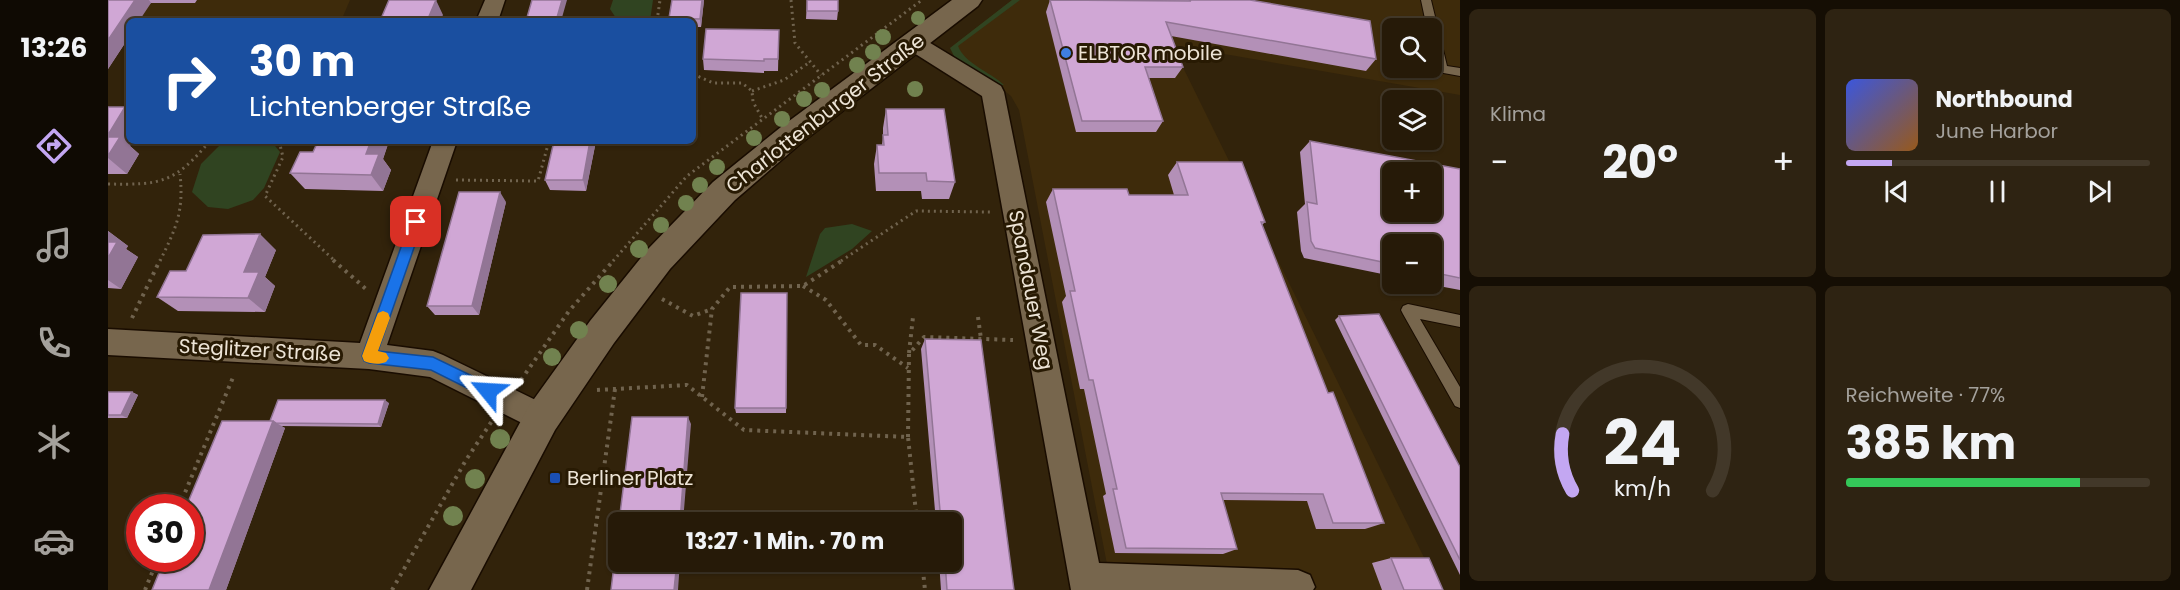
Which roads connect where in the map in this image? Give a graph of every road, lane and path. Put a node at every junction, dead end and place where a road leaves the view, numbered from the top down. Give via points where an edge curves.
1 (495, 0) edge
2 (660, 0) edge
3 (791, 0) edge
4 (969, 0) edge
5 (1426, 0) edge
6 (488, 18) edge
7 (657, 18) edge
8 (914, 43) junction
9 (810, 62) junction
10 (1460, 72) edge
11 (696, 75) edge
12 (821, 75) dead end
13 (752, 91) junction
14 (762, 118) dead end
15 (207, 144) edge
16 (280, 144) edge
17 (444, 144) edge
18 (548, 144) edge
19 (180, 174) junction
20 (431, 180) junction
21 (108, 184) edge
22 (1016, 212) junction
23 (638, 286) junction
24 (803, 286) junction
25 (387, 307) junction
26 (712, 309) junction
27 (913, 317) dead end
28 (978, 317) dead end
29 (1460, 321) edge
30 (981, 339) junction
31 (1040, 340) junction
32 (114, 342) edge
33 (244, 349) junction
34 (909, 354) junction
35 (369, 356) junction
36 (909, 369) junction
37 (615, 389) junction
38 (560, 392) junction
39 (702, 397) junction
40 (1460, 401) edge
41 (542, 418) junction
42 (908, 437) junction
43 (184, 494) edge
44 (916, 512) edge
45 (152, 572) edge
46 (923, 572) edge
47 (1087, 584) edge
48 (1298, 587) dead end
49 (145, 590) edge
50 (449, 590) edge
51 (587, 590) edge
52 (925, 590) edge

1 - 6 street
2 - 7 path
3 - 9 path via 795,44
4 - 8 street, Charlottenburger Straße
5 - 10 lane via 1442,69
8 - 22 street, Spandauer Weg via 993,92
8 - 23 street, Charlottenburger Straße via 791,135 724,191
9 - 12 path
9 - 13 path via 784,80
11 - 13 path via 713,83 742,83
13 - 14 path
15 - 19 path
16 - 25 path via 283,158 265,196 270,204
17 - 20 street
18 - 20 path via 538,181
19 - 21 path via 160,183
19 - 32 path via 178,223
20 - 25 street
22 - 24 path via 916,211
22 - 31 street, Spandauer Weg
23 - 26 path via 693,316
23 - 38 street, Charlottenburger Straße
24 - 26 path via 730,287
24 - 36 path via 826,300 861,345 875,345
25 - 35 street
26 - 39 path
27 - 34 path
28 - 30 path
29 - 40 lane via 1408,310
30 - 31 path
30 - 34 path via 924,337
31 - 47 street, Spandauer Weg
32 - 33 street, Steglitzer Straße
33 - 35 street, Steglitzer Straße
33 - 43 path
34 - 36 path
35 - 41 street, Steglitzer Straße via 433,364
36 - 42 path
37 - 38 path
37 - 39 path via 687,385
37 - 51 path
38 - 41 street, Charlottenburger Straße
39 - 42 path via 744,430
41 - 50 street, Charlottenburger Straße
42 - 44 path
45 - 49 path
46 - 52 path
47 - 48 street, Spandauer Weg

